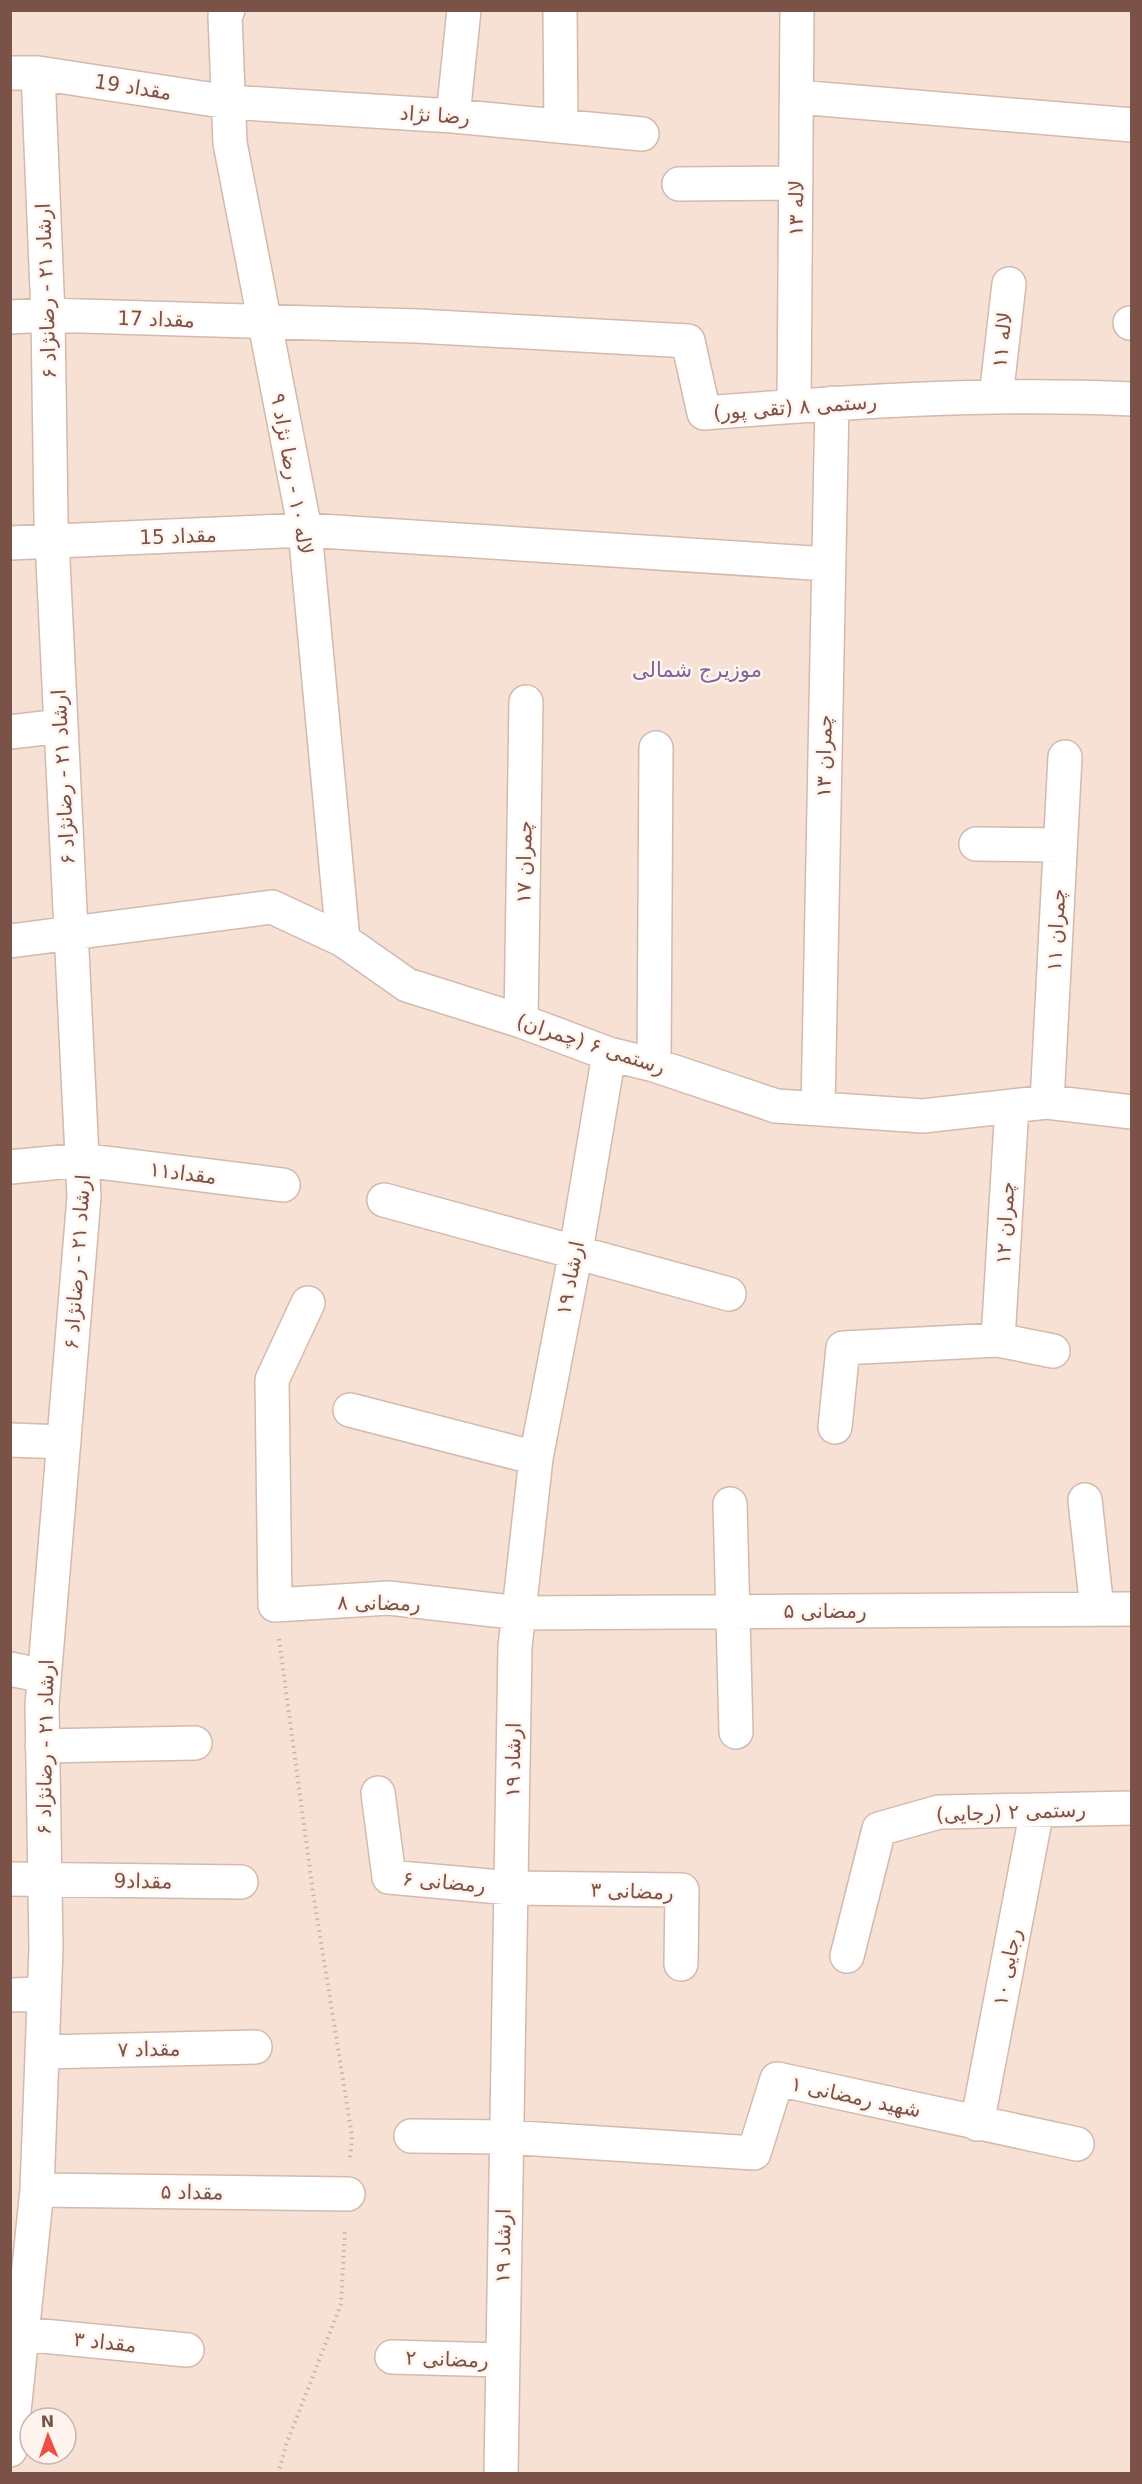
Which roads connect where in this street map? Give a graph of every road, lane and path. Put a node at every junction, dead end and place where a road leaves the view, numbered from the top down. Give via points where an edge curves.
1 (228, 10) edge
2 (464, 10) edge
3 (560, 10) edge
4 (797, 10) edge
5 (24, 73) edge
6 (796, 97) junction
7 (228, 102) junction
8 (453, 116) junction
9 (1131, 125) edge
10 (561, 126) junction
11 (642, 134) dead end
12 (796, 183) junction
13 (679, 184) dead end
14 (1009, 284) dead end
15 (48, 315) junction
16 (10, 317) edge
17 (265, 323) junction
18 (996, 397) junction
19 (1131, 399) edge
20 (832, 403) junction
21 (794, 406) junction
22 (305, 530) junction
23 (52, 541) junction
24 (10, 543) edge
25 (828, 564) junction
26 (526, 702) dead end
27 (61, 726) junction
28 (10, 732) edge
29 (656, 748) dead end
30 (1065, 757) dead end
31 (976, 844) dead end
32 (1060, 845) junction
33 (71, 933) junction
34 (343, 940) junction
35 (10, 941) edge
36 (521, 1021) junction
37 (609, 1054) junction
38 (654, 1065) junction
39 (1047, 1102) junction
40 (1012, 1106) junction
41 (818, 1109) junction
42 (1131, 1112) edge
43 (82, 1160) junction
44 (10, 1167) edge
45 (283, 1185) dead end
46 (384, 1200) dead end
47 (576, 1251) junction
48 (729, 1294) dead end
49 (308, 1303) dead end
50 (998, 1340) junction
51 (1053, 1351) dead end
52 (350, 1410) dead end
53 (835, 1426) dead end
54 (10, 1440) edge
55 (64, 1442) junction
56 (536, 1458) junction
57 (1085, 1500) dead end
58 (730, 1504) dead end
59 (275, 1605) junction
60 (1097, 1609) junction
61 (1131, 1609) edge
62 (732, 1611) junction
63 (519, 1613) junction
64 (10, 1669) edge
65 (44, 1676) junction
66 (736, 1732) dead end
67 (195, 1743) dead end
68 (42, 1746) junction
69 (378, 1793) dead end
70 (1131, 1808) edge
71 (1037, 1810) junction
72 (10, 1879) edge
73 (45, 1880) junction
74 (241, 1882) dead end
75 (511, 1888) junction
76 (847, 1956) dead end
77 (681, 1965) dead end
78 (44, 1994) junction
79 (10, 1995) edge
80 (255, 2047) dead end
81 (42, 2052) junction
82 (976, 2124) junction
83 (411, 2136) dead end
84 (506, 2137) junction
85 (1077, 2144) dead end
86 (37, 2190) junction
87 (348, 2194) junction
88 (16, 2331) edge
89 (187, 2350) dead end
90 (392, 2357) dead end
91 (501, 2360) junction
92 (10, 2450) edge
93 (278, 2474) edge
94 (501, 2474) edge

1 - 7 street, لاله ۱۰ - رضا نژاد ۹
2 - 8 street
3 - 10 street
4 - 6 street, لاله ۱۳
5 - 7 street, مقداد 19
5 - 15 street, ارشاد ۲۱ - رضانژاد ۶
6 - 9 street
6 - 12 street, لاله ۱۳
7 - 8 street, رضا نژاد
7 - 17 street, لاله ۱۰ - رضا نژاد ۹ via 230,143
8 - 10 street, رضا نژاد
10 - 11 street, رضا نژاد
12 - 13 street
12 - 21 street, لاله ۱۳
14 - 18 street, لاله ۱۱
15 - 16 street, مقداد 17
15 - 17 street, مقداد 17
15 - 23 street, ارشاد ۲۱ - رضانژاد ۶
17 - 21 street, رستمی ۸ (تقی پور) via 417,326 688,341 704,413
17 - 22 street, لاله ۱۰ - رضا نژاد ۹
18 - 19 street, رستمی ۸ (تقی پور)
18 - 20 street, رستمی ۸ (تقی پور)
20 - 21 street, رستمی ۸ (تقی پور)
20 - 25 street, چمران ۱۳
22 - 23 street, مقداد 15
22 - 25 street, مقداد 15
22 - 34 street, لاله ۱۰ - رضا نژاد ۹
23 - 24 street, مقداد 15
23 - 27 street, ارشاد ۲۱ - رضانژاد ۶
25 - 41 street, چمران ۱۳
26 - 36 street, چمران ۱۷
27 - 28 street
27 - 33 street, ارشاد ۲۱ - رضانژاد ۶
29 - 38 street
30 - 32 street, چمران ۱۱
31 - 32 street
32 - 39 street, چمران ۱۱
33 - 34 street, رستمی ۶ (چمران) via 272,907
33 - 35 street, رستمی ۶ (چمران)
33 - 43 street, ارشاد ۲۱ - رضانژاد ۶
34 - 36 street, رستمی ۶ (چمران) via 407,985
36 - 37 street, رستمی ۶ (چمران)
37 - 38 street, رستمی ۶ (چمران)
37 - 47 street, ارشاد ۱۹
38 - 41 street, رستمی ۶ (چمران) via 776,1106
39 - 40 street, رستمی ۶ (چمران)
39 - 42 street, رستمی ۶ (چمران)
40 - 41 street, رستمی ۶ (چمران) via 923,1116
40 - 50 street, چمران ۱۲
43 - 44 street, مقداد۱۱
43 - 45 street, مقداد۱۱
43 - 55 street, ارشاد ۲۱ - رضانژاد ۶ via 84,1197
46 - 47 street
47 - 48 street
47 - 56 street, ارشاد ۱۹
49 - 59 street via 272,1380
50 - 51 street
50 - 53 street via 843,1348
52 - 56 street
54 - 55 street
55 - 65 street, ارشاد ۲۱ - رضانژاد ۶
56 - 63 street, ارشاد ۱۹
57 - 60 street
58 - 62 street
59 - 63 street, رمضانی ۸ via 389,1598
59 - 87 path via 313,1892 352,2136
60 - 61 street, رمضانی ۵
60 - 62 street, رمضانی ۵
62 - 63 street, رمضانی ۵
62 - 66 street
63 - 75 street, ارشاد ۱۹ via 515,1647
64 - 65 street
65 - 68 street, ارشاد ۲۱ - رضانژاد ۶
67 - 68 street
68 - 73 street, ارشاد ۲۱ - رضانژاد ۶
69 - 75 street, رمضانی ۶ via 389,1877
70 - 71 street, رستمی ۲ (رجایی)
71 - 76 street, رستمی ۲ (رجایی) via 939,1812 879,1828
71 - 82 street, رجایی ۱۰
72 - 73 street, مقداد9
73 - 74 street, مقداد9
73 - 78 street, ارشاد ۲۱ - رضانژاد ۶
75 - 77 street, رمضانی ۳ via 682,1890
75 - 84 street, ارشاد ۱۹
78 - 79 street
78 - 81 street, ارشاد ۲۱ - رضانژاد ۶
80 - 81 street, مقداد ۷
81 - 86 street, ارشاد ۲۱ - رضانژاد ۶
82 - 84 street, شهید رمضانی ۱ via 777,2079 754,2153
82 - 85 street, شهید رمضانی ۱
83 - 84 street
84 - 91 street, ارشاد ۱۹
86 - 87 street, مقداد ۵
86 - 88 street, ارشاد ۲۱ - رضانژاد ۶
87 - 93 path via 341,2304
88 - 89 street, مقداد ۳
88 - 92 street, ارشاد ۲۱ - رضانژاد ۶
90 - 91 street, رمضانی ۲
91 - 94 street, ارشاد ۱۹

